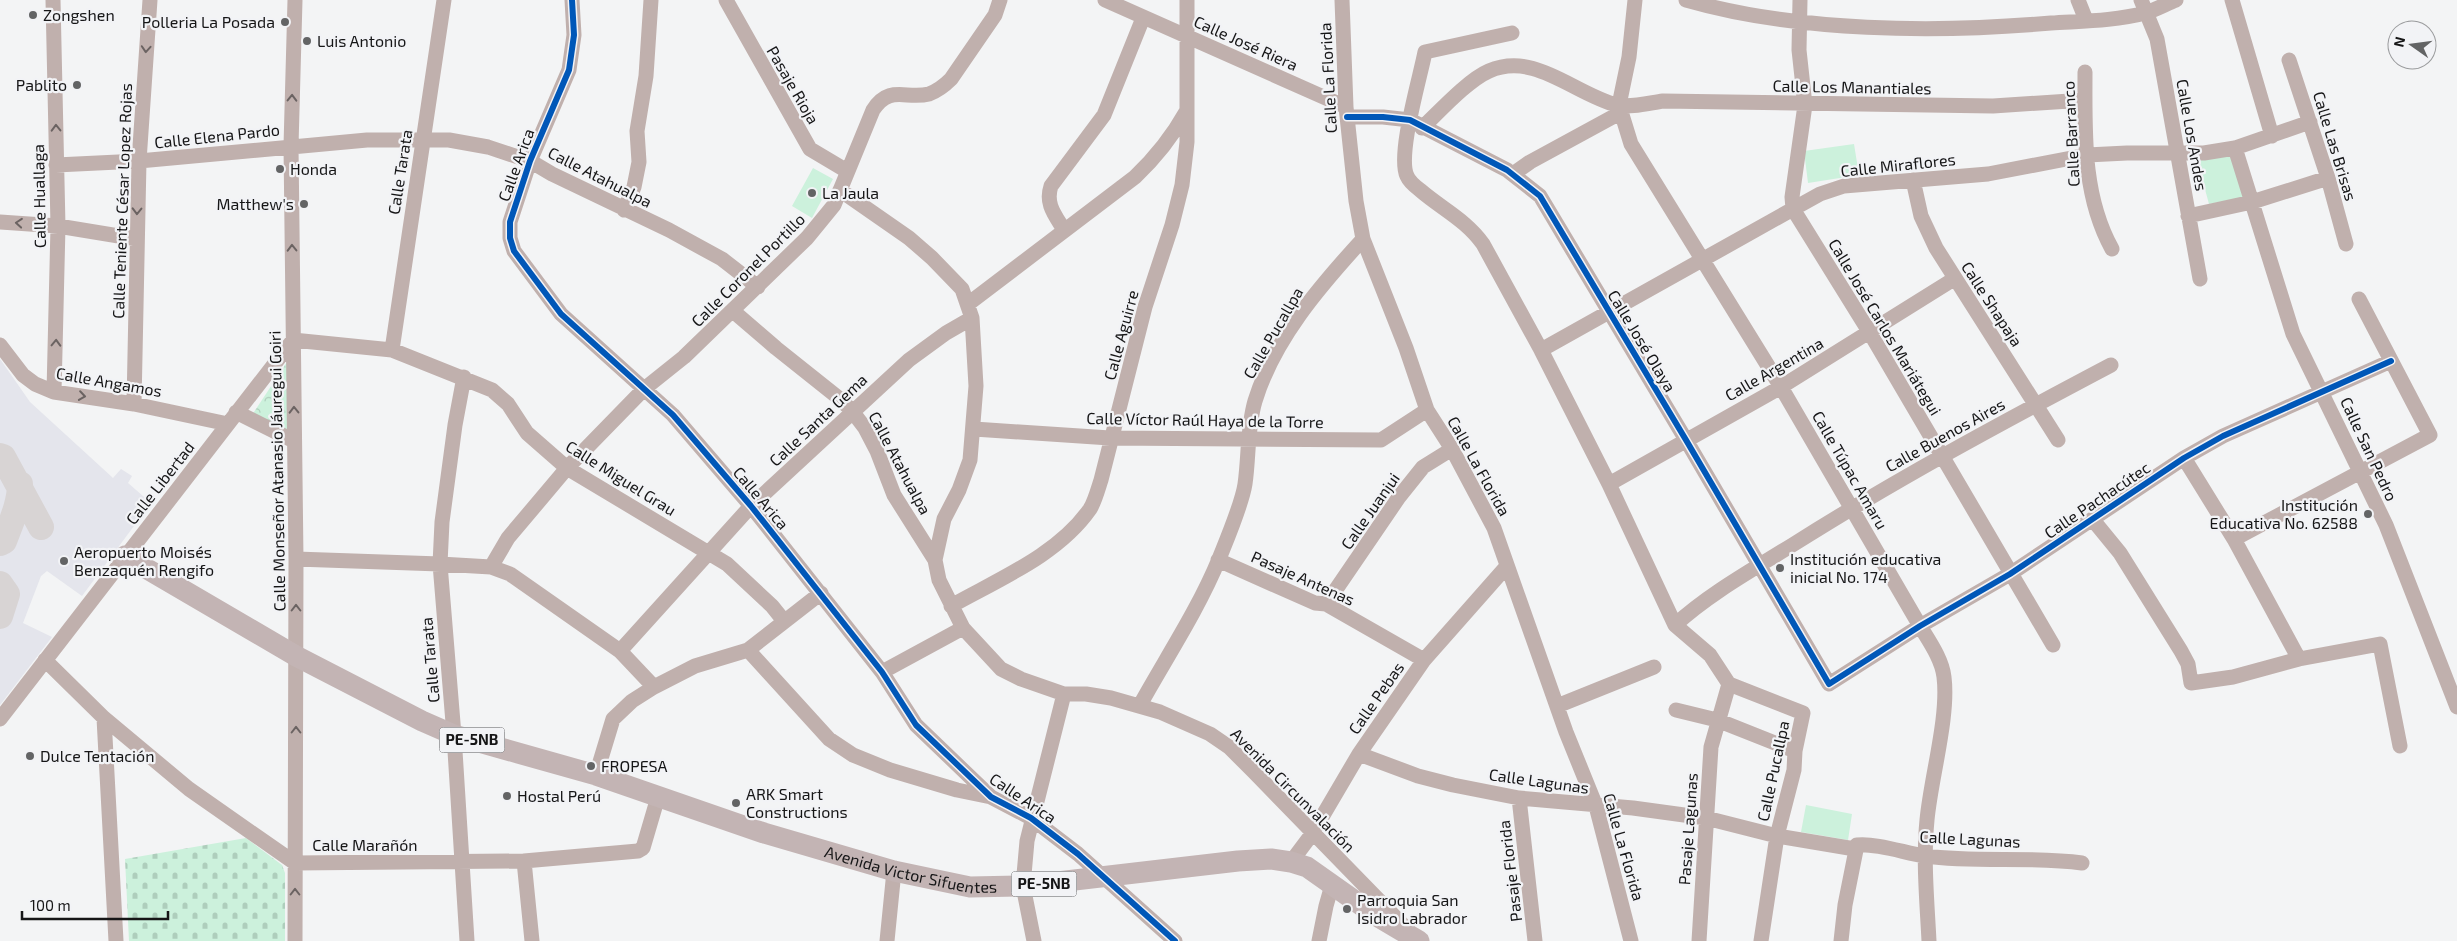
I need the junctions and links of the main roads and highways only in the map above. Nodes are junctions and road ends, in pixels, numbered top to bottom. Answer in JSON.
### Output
{"nodes":[{"id":1,"x":125,"y":556,"type":"road end"},
{"id":2,"x":1419,"y":941,"type":"edge"}],
"edges":[{"from":1,"to":2,"type":"highway","name":"Avenida Victor Sifuentes","number":"PE-5NB"}]}
